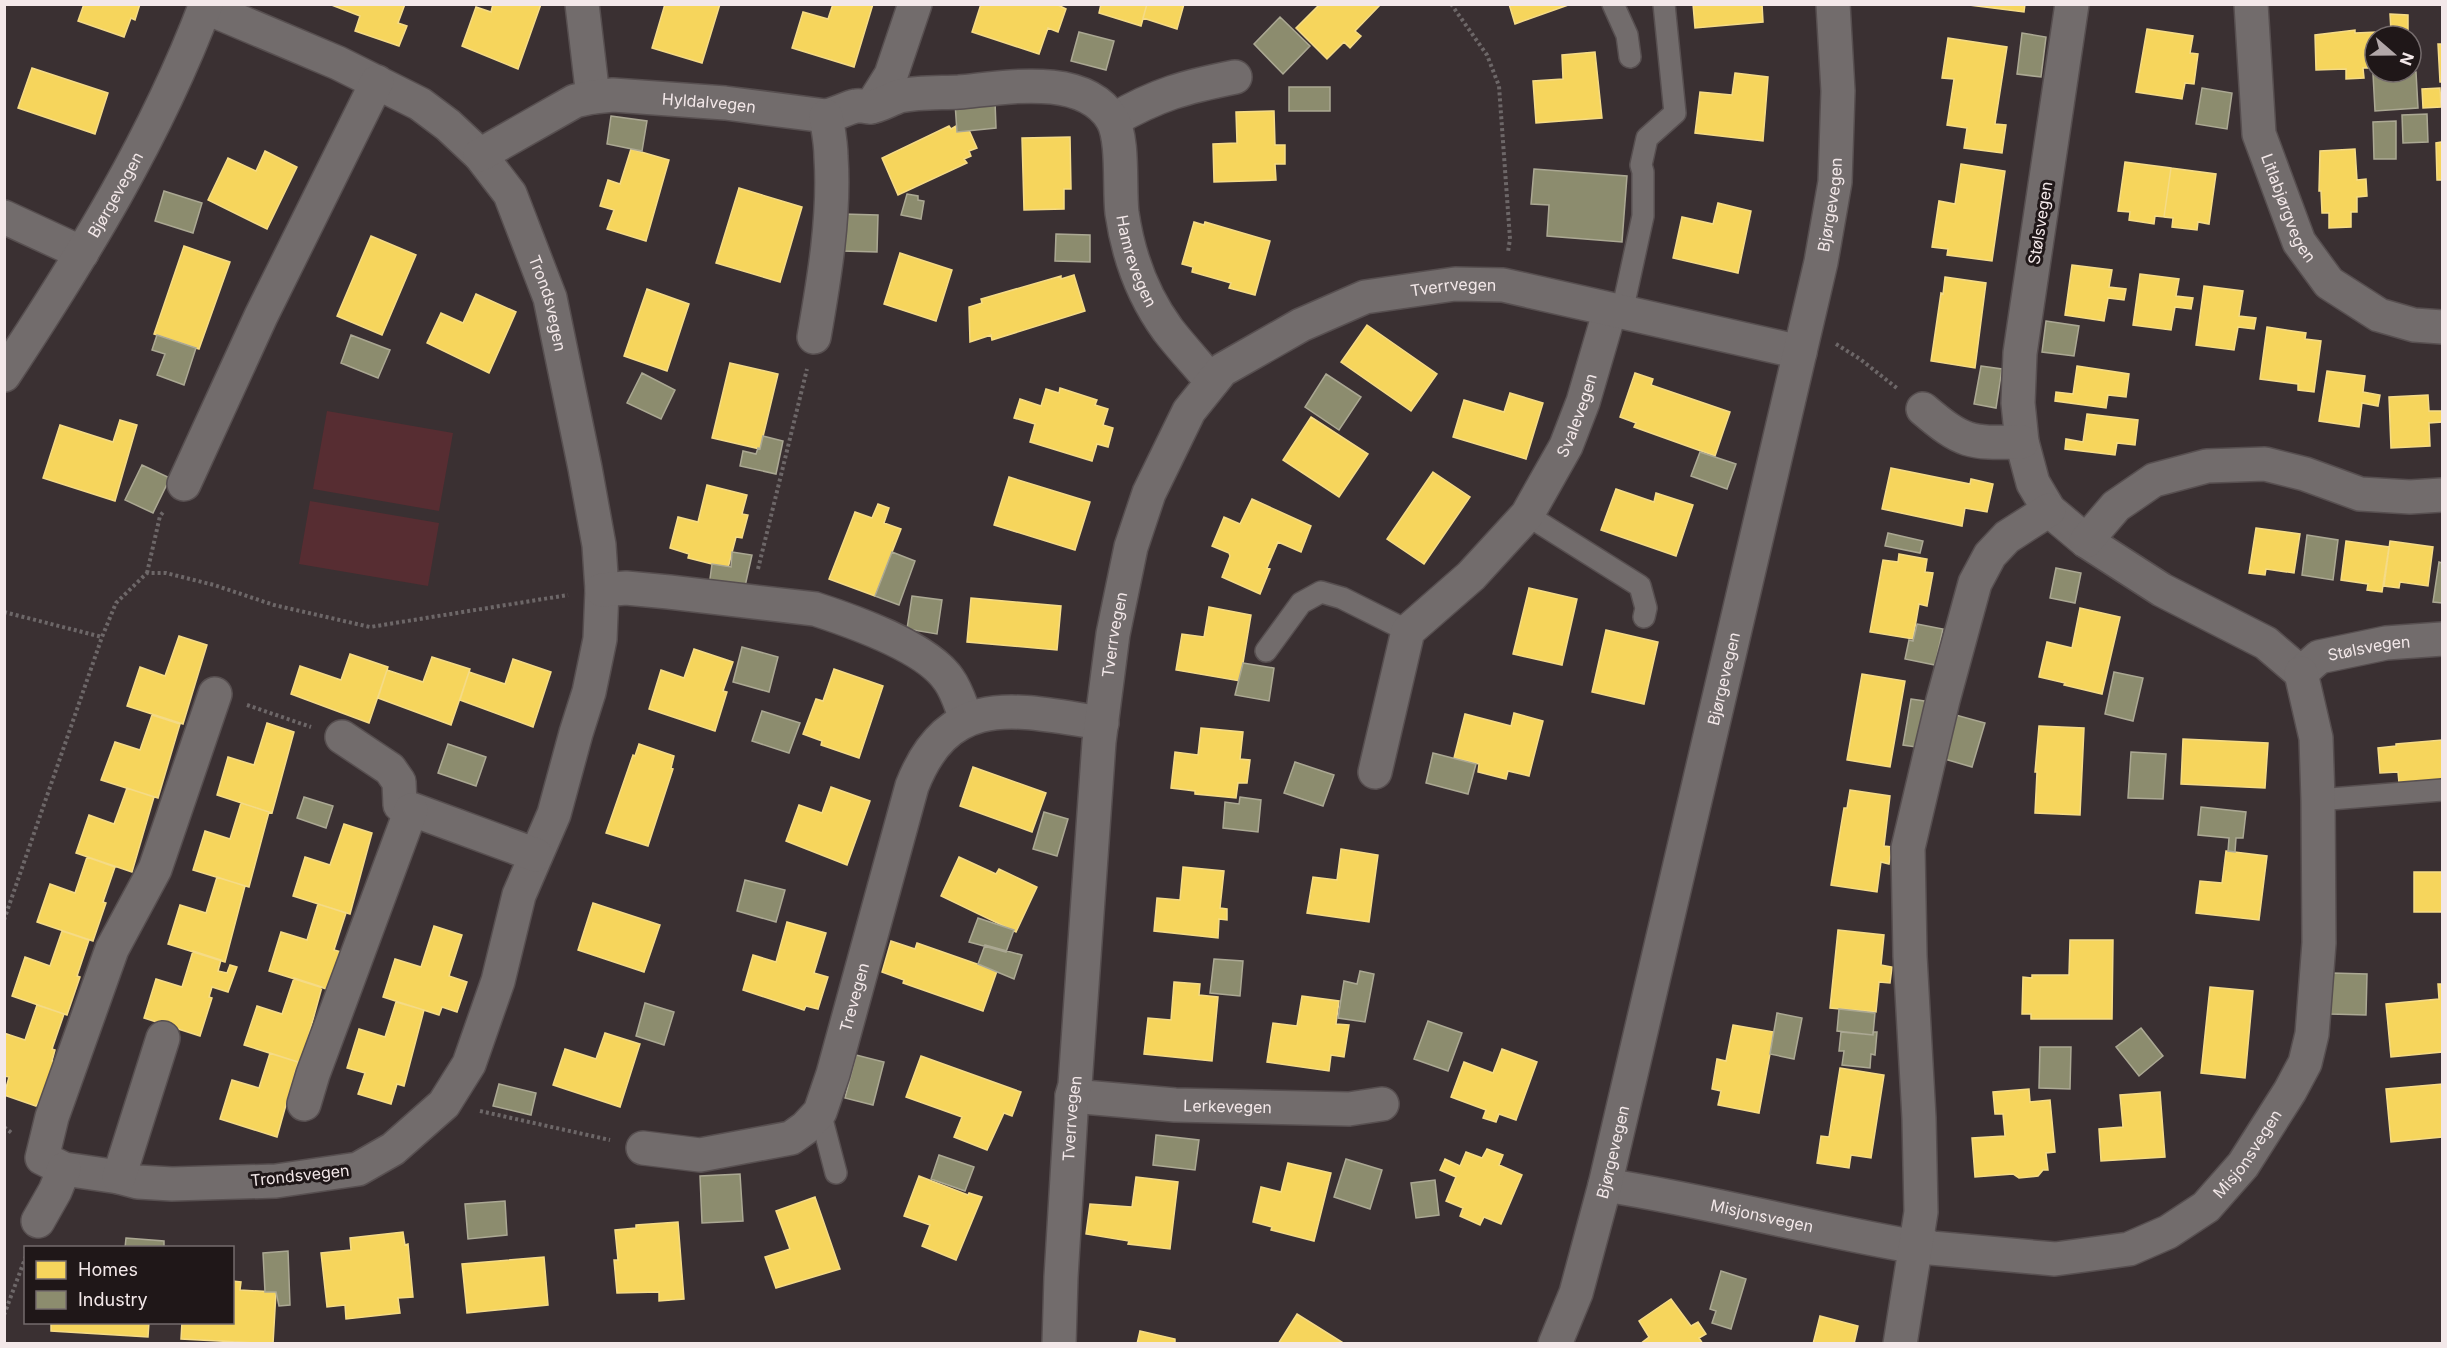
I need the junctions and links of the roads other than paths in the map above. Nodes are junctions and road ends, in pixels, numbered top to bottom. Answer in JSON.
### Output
{"nodes":[{"id":1,"x":582,"y":4,"type":"edge"},
{"id":2,"x":915,"y":4,"type":"edge"},
{"id":3,"x":1613,"y":4,"type":"edge"},
{"id":4,"x":1664,"y":4,"type":"edge"},
{"id":5,"x":1833,"y":4,"type":"edge"},
{"id":6,"x":2072,"y":4,"type":"edge"},
{"id":7,"x":2251,"y":4,"type":"edge"},
{"id":8,"x":206,"y":6,"type":"edge"},
{"id":9,"x":1630,"y":57,"type":"dead end"},
{"id":10,"x":1235,"y":77,"type":"dead end"},
{"id":11,"x":377,"y":82,"type":"junction"},
{"id":12,"x":593,"y":97,"type":"junction"},
{"id":13,"x":871,"y":107,"type":"junction"},
{"id":14,"x":826,"y":116,"type":"junction"},
{"id":15,"x":1113,"y":120,"type":"junction"},
{"id":16,"x":480,"y":155,"type":"junction"},
{"id":17,"x":4,"y":217,"type":"edge"},
{"id":18,"x":82,"y":253,"type":"junction"},
{"id":19,"x":1616,"y":311,"type":"junction"},
{"id":20,"x":2442,"y":327,"type":"edge"},
{"id":21,"x":814,"y":337,"type":"road end"},
{"id":22,"x":1802,"y":341,"type":"junction"},
{"id":23,"x":4,"y":375,"type":"edge"},
{"id":24,"x":1212,"y":382,"type":"junction"},
{"id":25,"x":1923,"y":410,"type":"road end"},
{"id":26,"x":2022,"y":442,"type":"junction"},
{"id":27,"x":184,"y":484,"type":"road end"},
{"id":28,"x":2442,"y":495,"type":"edge"},
{"id":29,"x":2049,"y":510,"type":"junction"},
{"id":30,"x":1527,"y":515,"type":"junction"},
{"id":31,"x":2086,"y":541,"type":"junction"},
{"id":32,"x":602,"y":590,"type":"junction"},
{"id":33,"x":1644,"y":617,"type":"dead end"},
{"id":34,"x":1408,"y":631,"type":"junction"},
{"id":35,"x":2442,"y":639,"type":"edge"},
{"id":36,"x":1266,"y":651,"type":"dead end"},
{"id":37,"x":2301,"y":673,"type":"junction"},
{"id":38,"x":215,"y":694,"type":"road end"},
{"id":39,"x":966,"y":718,"type":"junction"},
{"id":40,"x":1102,"y":723,"type":"junction"},
{"id":41,"x":342,"y":737,"type":"road end"},
{"id":42,"x":1375,"y":772,"type":"dead end"},
{"id":43,"x":2442,"y":790,"type":"edge"},
{"id":44,"x":2318,"y":800,"type":"junction"},
{"id":45,"x":411,"y":810,"type":"junction"},
{"id":46,"x":536,"y":855,"type":"junction"},
{"id":47,"x":163,"y":1038,"type":"dead end"},
{"id":48,"x":1072,"y":1096,"type":"junction"},
{"id":49,"x":304,"y":1104,"type":"dead end"},
{"id":50,"x":1382,"y":1104,"type":"dead end"},
{"id":51,"x":820,"y":1112,"type":"junction"},
{"id":52,"x":643,"y":1148,"type":"road end"},
{"id":53,"x":64,"y":1169,"type":"junction"},
{"id":54,"x":837,"y":1173,"type":"dead end"},
{"id":55,"x":119,"y":1177,"type":"junction"},
{"id":56,"x":1605,"y":1185,"type":"junction"},
{"id":57,"x":38,"y":1221,"type":"dead end"},
{"id":58,"x":1918,"y":1240,"type":"junction"},
{"id":59,"x":1059,"y":1344,"type":"edge"},
{"id":60,"x":1555,"y":1344,"type":"edge"},
{"id":61,"x":1900,"y":1344,"type":"edge"}],
"edges":[{"from":1,"to":12,"type":"street"},
{"from":2,"to":13,"type":"street"},
{"from":3,"to":9,"type":"lane"},
{"from":4,"to":19,"type":"lane"},
{"from":5,"to":22,"type":"street","name":"Bjørgevegen"},
{"from":6,"to":26,"type":"street","name":"Stølsvegen"},
{"from":7,"to":20,"type":"street","name":"Litlabjørgvegen"},
{"from":8,"to":11,"type":"street","name":"Trondsvegen"},
{"from":8,"to":18,"type":"street","name":"Bjørgevegen"},
{"from":10,"to":15,"type":"street"},
{"from":11,"to":16,"type":"street","name":"Trondsvegen"},
{"from":11,"to":27,"type":"street"},
{"from":12,"to":14,"type":"street","name":"Hyldalvegen"},
{"from":12,"to":16,"type":"street","name":"Hyldalvegen"},
{"from":13,"to":14,"type":"street","name":"Hyldalvegen"},
{"from":13,"to":15,"type":"street","name":"Hyldalvegen"},
{"from":14,"to":21,"type":"street"},
{"from":15,"to":24,"type":"street","name":"Hamrevegen"},
{"from":16,"to":32,"type":"street","name":"Trondsvegen"},
{"from":17,"to":18,"type":"street"},
{"from":18,"to":23,"type":"street","name":"Bjørgevegen"},
{"from":19,"to":22,"type":"street","name":"Tverrvegen"},
{"from":19,"to":24,"type":"street","name":"Tverrvegen"},
{"from":19,"to":30,"type":"street","name":"Svalevegen"},
{"from":22,"to":56,"type":"street","name":"Bjørgevegen"},
{"from":24,"to":40,"type":"street","name":"Tverrvegen"},
{"from":25,"to":26,"type":"street"},
{"from":26,"to":29,"type":"street","name":"Stølsvegen"},
{"from":28,"to":31,"type":"street"},
{"from":29,"to":31,"type":"street","name":"Stølsvegen"},
{"from":29,"to":58,"type":"street"},
{"from":30,"to":33,"type":"lane"},
{"from":30,"to":34,"type":"street","name":"Svalevegen"},
{"from":31,"to":37,"type":"street","name":"Stølsvegen"},
{"from":32,"to":39,"type":"street"},
{"from":32,"to":46,"type":"street","name":"Trondsvegen"},
{"from":34,"to":36,"type":"lane"},
{"from":34,"to":42,"type":"street"},
{"from":35,"to":37,"type":"street","name":"Stølsvegen"},
{"from":37,"to":44,"type":"street","name":"Misjonsvegen"},
{"from":38,"to":53,"type":"street","name":"Trondsvegen"},
{"from":39,"to":40,"type":"street","name":"Trevegen"},
{"from":39,"to":51,"type":"street","name":"Trevegen"},
{"from":40,"to":48,"type":"street","name":"Tverrvegen"},
{"from":41,"to":45,"type":"street"},
{"from":43,"to":44,"type":"lane"},
{"from":44,"to":58,"type":"street","name":"Misjonsvegen"},
{"from":45,"to":46,"type":"street"},
{"from":45,"to":49,"type":"street"},
{"from":46,"to":55,"type":"street","name":"Trondsvegen"},
{"from":47,"to":55,"type":"street"},
{"from":48,"to":50,"type":"street","name":"Lerkevegen"},
{"from":48,"to":59,"type":"street","name":"Tverrvegen"},
{"from":51,"to":52,"type":"street","name":"Trevegen"},
{"from":51,"to":54,"type":"lane"},
{"from":53,"to":55,"type":"street","name":"Trondsvegen"},
{"from":53,"to":57,"type":"street"},
{"from":56,"to":58,"type":"street","name":"Misjonsvegen"},
{"from":56,"to":60,"type":"street","name":"Bjørgevegen"},
{"from":58,"to":61,"type":"street"}]}
